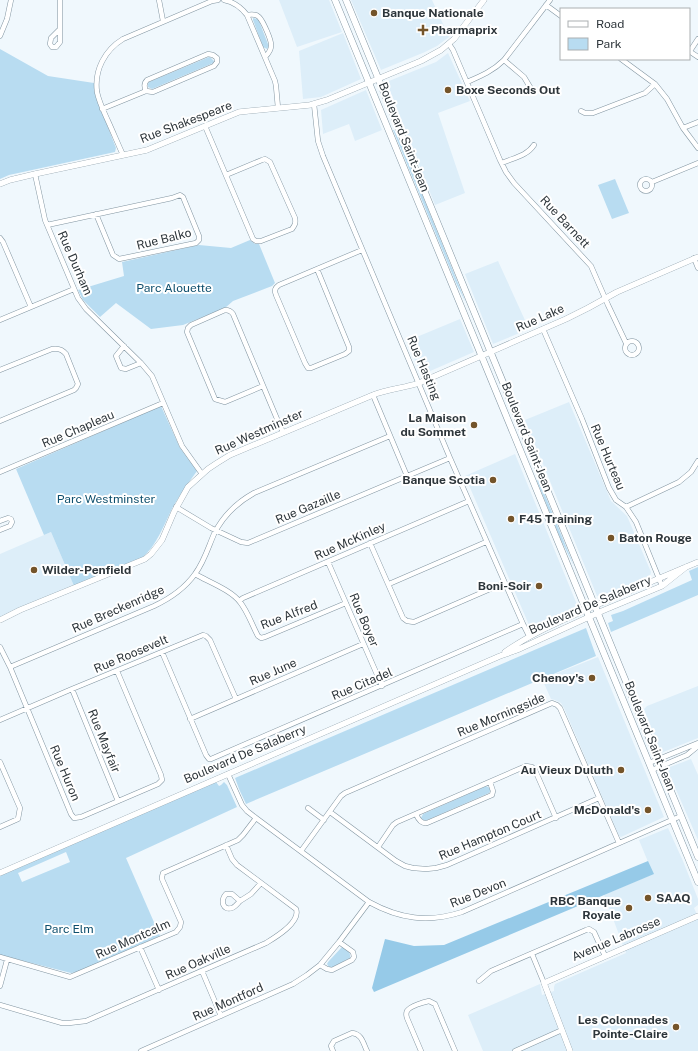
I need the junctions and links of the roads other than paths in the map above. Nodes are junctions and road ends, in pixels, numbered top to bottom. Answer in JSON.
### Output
{"nodes":[{"id":1,"x":11,"y":0,"type":"edge"},
{"id":2,"x":60,"y":0,"type":"edge"},
{"id":3,"x":159,"y":0,"type":"edge"},
{"id":4,"x":218,"y":0,"type":"edge"},
{"id":5,"x":224,"y":0,"type":"edge"},
{"id":6,"x":335,"y":0,"type":"edge"},
{"id":7,"x":346,"y":0,"type":"edge"},
{"id":8,"x":484,"y":0,"type":"edge"},
{"id":9,"x":550,"y":0,"type":"edge"},
{"id":10,"x":546,"y":5,"type":"junction"},
{"id":11,"x":247,"y":15,"type":"junction"},
{"id":12,"x":560,"y":15,"type":"edge"},
{"id":13,"x":163,"y":21,"type":"junction"},
{"id":14,"x":59,"y":30,"type":"dead end"},
{"id":15,"x":0,"y":36,"type":"edge"},
{"id":16,"x":698,"y":39,"type":"edge"},
{"id":17,"x":449,"y":44,"type":"junction"},
{"id":18,"x":690,"y":50,"type":"edge"},
{"id":19,"x":265,"y":57,"type":"junction"},
{"id":20,"x":504,"y":60,"type":"junction"},
{"id":21,"x":621,"y":60,"type":"edge"},
{"id":22,"x":378,"y":79,"type":"junction"},
{"id":23,"x":369,"y":82,"type":"junction"},
{"id":24,"x":466,"y":82,"type":"junction"},
{"id":25,"x":655,"y":84,"type":"junction"},
{"id":26,"x":530,"y":87,"type":"dead end"},
{"id":27,"x":146,"y":91,"type":"junction"},
{"id":28,"x":314,"y":104,"type":"junction"},
{"id":29,"x":102,"y":108,"type":"junction"},
{"id":30,"x":278,"y":108,"type":"junction"},
{"id":31,"x":581,"y":111,"type":"dead end"},
{"id":32,"x":698,"y":122,"type":"edge"},
{"id":33,"x":205,"y":126,"type":"junction"},
{"id":34,"x":683,"y":128,"type":"junction"},
{"id":35,"x":534,"y":145,"type":"dead end"},
{"id":36,"x":698,"y":148,"type":"edge"},
{"id":37,"x":122,"y":155,"type":"junction"},
{"id":38,"x":502,"y":163,"type":"junction"},
{"id":39,"x":698,"y":163,"type":"edge"},
{"id":40,"x":35,"y":174,"type":"junction"},
{"id":41,"x":226,"y":175,"type":"junction"},
{"id":42,"x":652,"y":182,"type":"dead end"},
{"id":43,"x":0,"y":184,"type":"edge"},
{"id":44,"x":96,"y":214,"type":"junction"},
{"id":45,"x":47,"y":224,"type":"junction"},
{"id":46,"x":0,"y":238,"type":"edge"},
{"id":47,"x":362,"y":250,"type":"junction"},
{"id":48,"x":696,"y":258,"type":"edge"},
{"id":49,"x":698,"y":268,"type":"edge"},
{"id":50,"x":317,"y":269,"type":"junction"},
{"id":51,"x":74,"y":289,"type":"junction"},
{"id":52,"x":606,"y":298,"type":"junction"},
{"id":53,"x":31,"y":307,"type":"junction"},
{"id":54,"x":0,"y":320,"type":"edge"},
{"id":55,"x":544,"y":329,"type":"junction"},
{"id":56,"x":626,"y":343,"type":"dead end"},
{"id":57,"x":124,"y":346,"type":"junction"},
{"id":58,"x":490,"y":352,"type":"junction"},
{"id":59,"x":482,"y":356,"type":"junction"},
{"id":60,"x":141,"y":363,"type":"junction"},
{"id":61,"x":0,"y":370,"type":"edge"},
{"id":62,"x":419,"y":383,"type":"junction"},
{"id":63,"x":263,"y":386,"type":"junction"},
{"id":64,"x":373,"y":395,"type":"junction"},
{"id":65,"x":163,"y":403,"type":"junction"},
{"id":66,"x":0,"y":421,"type":"edge"},
{"id":67,"x":283,"y":432,"type":"junction"},
{"id":68,"x":390,"y":436,"type":"junction"},
{"id":69,"x":523,"y":457,"type":"junction"},
{"id":70,"x":450,"y":458,"type":"junction"},
{"id":71,"x":698,"y":461,"type":"edge"},
{"id":72,"x":539,"y":470,"type":"junction"},
{"id":73,"x":0,"y":472,"type":"edge"},
{"id":74,"x":202,"y":474,"type":"junction"},
{"id":75,"x":407,"y":476,"type":"junction"},
{"id":76,"x":469,"y":501,"type":"junction"},
{"id":77,"x":176,"y":507,"type":"junction"},
{"id":78,"x":626,"y":507,"type":"junction"},
{"id":79,"x":0,"y":521,"type":"edge"},
{"id":80,"x":0,"y":530,"type":"edge"},
{"id":81,"x":216,"y":530,"type":"junction"},
{"id":82,"x":486,"y":542,"type":"junction"},
{"id":83,"x":370,"y":543,"type":"junction"},
{"id":84,"x":328,"y":562,"type":"junction"},
{"id":85,"x":698,"y":562,"type":"edge"},
{"id":86,"x":686,"y":567,"type":"junction"},
{"id":87,"x":195,"y":574,"type":"junction"},
{"id":88,"x":658,"y":578,"type":"junction"},
{"id":89,"x":504,"y":582,"type":"junction"},
{"id":90,"x":389,"y":584,"type":"junction"},
{"id":91,"x":662,"y":586,"type":"junction"},
{"id":92,"x":239,"y":601,"type":"junction"},
{"id":93,"x":346,"y":603,"type":"junction"},
{"id":94,"x":594,"y":605,"type":"junction"},
{"id":95,"x":586,"y":609,"type":"junction"},
{"id":96,"x":598,"y":613,"type":"junction"},
{"id":97,"x":590,"y":617,"type":"junction"},
{"id":98,"x":0,"y":620,"type":"edge"},
{"id":99,"x":523,"y":624,"type":"junction"},
{"id":100,"x":529,"y":636,"type":"junction"},
{"id":101,"x":363,"y":644,"type":"junction"},
{"id":102,"x":0,"y":647,"type":"edge"},
{"id":103,"x":162,"y":652,"type":"junction"},
{"id":104,"x":500,"y":656,"type":"junction"},
{"id":105,"x":10,"y":667,"type":"junction"},
{"id":106,"x":117,"y":670,"type":"junction"},
{"id":107,"x":382,"y":686,"type":"junction"},
{"id":108,"x":72,"y":689,"type":"junction"},
{"id":109,"x":236,"y":699,"type":"junction"},
{"id":110,"x":27,"y":708,"type":"junction"},
{"id":111,"x":190,"y":719,"type":"junction"},
{"id":112,"x":0,"y":720,"type":"edge"},
{"id":113,"x":698,"y":745,"type":"edge"},
{"id":114,"x":658,"y":760,"type":"junction"},
{"id":115,"x":0,"y":762,"type":"edge"},
{"id":116,"x":649,"y":763,"type":"junction"},
{"id":117,"x":660,"y":766,"type":"junction"},
{"id":118,"x":652,"y":770,"type":"junction"},
{"id":119,"x":2,"y":772,"type":"edge"},
{"id":120,"x":228,"y":774,"type":"junction"},
{"id":121,"x":490,"y":782,"type":"junction"},
{"id":122,"x":599,"y":798,"type":"junction"},
{"id":123,"x":118,"y":801,"type":"junction"},
{"id":124,"x":308,"y":808,"type":"dead end"},
{"id":125,"x":330,"y":812,"type":"junction"},
{"id":126,"x":416,"y":814,"type":"junction"},
{"id":127,"x":681,"y":816,"type":"junction"},
{"id":128,"x":256,"y":818,"type":"junction"},
{"id":129,"x":556,"y":818,"type":"junction"},
{"id":130,"x":324,"y":820,"type":"junction"},
{"id":131,"x":672,"y":820,"type":"junction"},
{"id":132,"x":0,"y":826,"type":"edge"},
{"id":133,"x":619,"y":843,"type":"junction"},
{"id":134,"x":226,"y":845,"type":"junction"},
{"id":135,"x":378,"y":847,"type":"junction"},
{"id":136,"x":301,"y":851,"type":"junction"},
{"id":137,"x":698,"y":857,"type":"edge"},
{"id":138,"x":0,"y":873,"type":"edge"},
{"id":139,"x":698,"y":882,"type":"edge"},
{"id":140,"x":261,"y":883,"type":"junction"},
{"id":141,"x":240,"y":901,"type":"dead end"},
{"id":142,"x":369,"y":902,"type":"junction"},
{"id":143,"x":698,"y":916,"type":"edge"},
{"id":144,"x":339,"y":942,"type":"junction"},
{"id":145,"x":140,"y":947,"type":"junction"},
{"id":146,"x":532,"y":954,"type":"junction"},
{"id":147,"x":605,"y":956,"type":"junction"},
{"id":148,"x":0,"y":958,"type":"edge"},
{"id":149,"x":8,"y":960,"type":"junction"},
{"id":150,"x":320,"y":965,"type":"junction"},
{"id":151,"x":202,"y":971,"type":"junction"},
{"id":152,"x":479,"y":981,"type":"dead end"},
{"id":153,"x":544,"y":983,"type":"junction"},
{"id":154,"x":0,"y":986,"type":"edge"},
{"id":155,"x":159,"y":990,"type":"junction"},
{"id":156,"x":0,"y":1005,"type":"edge"},
{"id":157,"x":221,"y":1016,"type":"junction"},
{"id":158,"x":562,"y":1030,"type":"junction"},
{"id":159,"x":141,"y":1051,"type":"edge"},
{"id":160,"x":332,"y":1051,"type":"edge"},
{"id":161,"x":367,"y":1051,"type":"edge"},
{"id":162,"x":421,"y":1051,"type":"edge"},
{"id":163,"x":455,"y":1051,"type":"edge"},
{"id":164,"x":515,"y":1051,"type":"edge"},
{"id":165,"x":570,"y":1051,"type":"edge"}],
"edges":[{"from":1,"to":15,"type":"street"},
{"from":2,"to":14,"type":"street"},
{"from":3,"to":13,"type":"street"},
{"from":4,"to":13,"type":"street"},
{"from":5,"to":11,"type":"street"},
{"from":6,"to":23,"type":"main road","name":"Boulevard Saint-Jean"},
{"from":7,"to":22,"type":"main road","name":"Boulevard Saint-Jean"},
{"from":8,"to":17,"type":"street","name":"Rue Shakespeare"},
{"from":9,"to":10,"type":"street"},
{"from":10,"to":12,"type":"street"},
{"from":10,"to":20,"type":"street"},
{"from":11,"to":19,"type":"street"},
{"from":11,"to":19,"type":"street"},
{"from":13,"to":29,"type":"street"},
{"from":16,"to":18,"type":"street"},
{"from":17,"to":22,"type":"street","name":"Rue Shakespeare"},
{"from":17,"to":24,"type":"street","name":"Rue Barnett"},
{"from":19,"to":30,"type":"street"},
{"from":20,"to":24,"type":"street"},
{"from":20,"to":26,"type":"street"},
{"from":21,"to":25,"type":"street"},
{"from":22,"to":23,"type":"street","name":"Rue Shakespeare"},
{"from":22,"to":58,"type":"main road","name":"Boulevard Saint-Jean"},
{"from":23,"to":28,"type":"street","name":"Rue Shakespeare"},
{"from":23,"to":59,"type":"main road","name":"Boulevard Saint-Jean"},
{"from":24,"to":38,"type":"street","name":"Rue Barnett"},
{"from":25,"to":31,"type":"street"},
{"from":25,"to":34,"type":"street"},
{"from":27,"to":27,"type":"street"},
{"from":27,"to":29,"type":"street"},
{"from":28,"to":30,"type":"street","name":"Rue Shakespeare"},
{"from":28,"to":47,"type":"street","name":"Rue Hasting"},
{"from":29,"to":37,"type":"street"},
{"from":30,"to":33,"type":"street","name":"Rue Shakespeare"},
{"from":32,"to":34,"type":"street"},
{"from":33,"to":37,"type":"street","name":"Rue Shakespeare"},
{"from":33,"to":41,"type":"street"},
{"from":34,"to":36,"type":"street"},
{"from":35,"to":38,"type":"street"},
{"from":37,"to":40,"type":"street","name":"Rue Shakespeare"},
{"from":38,"to":52,"type":"street","name":"Rue Barnett"},
{"from":39,"to":42,"type":"street"},
{"from":40,"to":43,"type":"street","name":"Rue Shakespeare"},
{"from":40,"to":45,"type":"street","name":"Rue Durham"},
{"from":41,"to":41,"type":"street"},
{"from":44,"to":44,"type":"street","name":"Rue Balko"},
{"from":44,"to":45,"type":"street","name":"Rue Balko"},
{"from":45,"to":51,"type":"street","name":"Rue Durham"},
{"from":46,"to":53,"type":"street"},
{"from":47,"to":50,"type":"street"},
{"from":47,"to":62,"type":"street","name":"Rue Hasting"},
{"from":48,"to":49,"type":"street","name":"Rue Lake"},
{"from":48,"to":52,"type":"street","name":"Rue Lake"},
{"from":50,"to":50,"type":"street"},
{"from":51,"to":53,"type":"street"},
{"from":51,"to":57,"type":"street","name":"Rue Durham"},
{"from":52,"to":55,"type":"street","name":"Rue Lake"},
{"from":52,"to":56,"type":"street"},
{"from":53,"to":54,"type":"street"},
{"from":55,"to":58,"type":"street","name":"Rue Lake"},
{"from":55,"to":78,"type":"street","name":"Rue Hurteau"},
{"from":57,"to":60,"type":"street","name":"Rue Durham"},
{"from":57,"to":60,"type":"street"},
{"from":58,"to":59,"type":"street","name":"Rue Lake"},
{"from":58,"to":72,"type":"main road","name":"Boulevard Saint-Jean"},
{"from":59,"to":62,"type":"street","name":"Rue Westminster"},
{"from":59,"to":69,"type":"main road","name":"Boulevard Saint-Jean"},
{"from":60,"to":65,"type":"street","name":"Rue Durham"},
{"from":61,"to":66,"type":"street"},
{"from":62,"to":64,"type":"street","name":"Rue Westminster"},
{"from":62,"to":70,"type":"street","name":"Rue Hasting"},
{"from":63,"to":63,"type":"street"},
{"from":63,"to":67,"type":"street"},
{"from":64,"to":67,"type":"street","name":"Rue Westminster"},
{"from":64,"to":68,"type":"street"},
{"from":65,"to":73,"type":"street","name":"Rue Chapleau"},
{"from":65,"to":74,"type":"street","name":"Rue Durham"},
{"from":67,"to":74,"type":"street","name":"Rue Westminster"},
{"from":68,"to":75,"type":"street"},
{"from":68,"to":81,"type":"street","name":"Rue Breckenridge"},
{"from":69,"to":72,"type":"main road"},
{"from":69,"to":95,"type":"main road","name":"Boulevard Saint-Jean"},
{"from":70,"to":75,"type":"street","name":"Rue Gazaille"},
{"from":70,"to":76,"type":"street","name":"Rue Hasting"},
{"from":71,"to":78,"type":"street"},
{"from":72,"to":94,"type":"main road","name":"Boulevard Saint-Jean"},
{"from":74,"to":77,"type":"street","name":"Rue Westminster"},
{"from":75,"to":81,"type":"street","name":"Rue Gazaille"},
{"from":76,"to":82,"type":"street","name":"Rue Hasting"},
{"from":76,"to":83,"type":"street","name":"Rue McKinley"},
{"from":77,"to":81,"type":"street","name":"Rue Gazaille"},
{"from":77,"to":98,"type":"street","name":"Rue Westminster"},
{"from":78,"to":88,"type":"street","name":"Rue Hurteau"},
{"from":79,"to":80,"type":"street"},
{"from":81,"to":87,"type":"street","name":"Rue Breckenridge"},
{"from":82,"to":89,"type":"street","name":"Rue Hasting"},
{"from":82,"to":90,"type":"street"},
{"from":83,"to":84,"type":"street","name":"Rue McKinley"},
{"from":83,"to":90,"type":"street"},
{"from":84,"to":92,"type":"street","name":"Rue McKinley"},
{"from":84,"to":93,"type":"street","name":"Rue Boyer"},
{"from":85,"to":86,"type":"street","name":"Boulevard De Salaberry"},
{"from":86,"to":88,"type":"street","name":"Boulevard De Salaberry"},
{"from":86,"to":91,"type":"street","name":"Boulevard De Salaberry"},
{"from":87,"to":92,"type":"street","name":"Rue Alfred"},
{"from":87,"to":105,"type":"street","name":"Rue Breckenridge"},
{"from":88,"to":91,"type":"street","name":"Rue Hurteau"},
{"from":88,"to":94,"type":"street","name":"Boulevard De Salaberry"},
{"from":89,"to":90,"type":"street"},
{"from":89,"to":99,"type":"street","name":"Rue Hasting"},
{"from":91,"to":96,"type":"street","name":"Boulevard De Salaberry"},
{"from":92,"to":93,"type":"street","name":"Rue Alfred"},
{"from":93,"to":101,"type":"street","name":"Rue Boyer"},
{"from":94,"to":95,"type":"street","name":"Boulevard De Salaberry"},
{"from":94,"to":96,"type":"main road","name":"Boulevard Saint-Jean"},
{"from":95,"to":97,"type":"main road","name":"Boulevard Saint-Jean"},
{"from":95,"to":100,"type":"street","name":"Boulevard De Salaberry"},
{"from":96,"to":97,"type":"street","name":"Boulevard De Salaberry"},
{"from":96,"to":114,"type":"main road","name":"Boulevard Saint-Jean"},
{"from":97,"to":104,"type":"street","name":"Boulevard De Salaberry"},
{"from":97,"to":116,"type":"main road","name":"Boulevard Saint-Jean"},
{"from":99,"to":100,"type":"street","name":"Rue Hasting"},
{"from":99,"to":107,"type":"street","name":"Rue Citadel"},
{"from":100,"to":104,"type":"street","name":"Boulevard De Salaberry"},
{"from":101,"to":107,"type":"street","name":"Rue Boyer"},
{"from":101,"to":109,"type":"street","name":"Rue June"},
{"from":102,"to":105,"type":"street","name":"Rue Huron"},
{"from":103,"to":106,"type":"street","name":"Rue Roosevelt"},
{"from":103,"to":109,"type":"street","name":"Rue Roosevelt"},
{"from":103,"to":111,"type":"street"},
{"from":104,"to":120,"type":"street","name":"Boulevard De Salaberry"},
{"from":105,"to":110,"type":"street","name":"Rue Huron"},
{"from":106,"to":108,"type":"street","name":"Rue Roosevelt"},
{"from":106,"to":123,"type":"street","name":"Rue Huron"},
{"from":107,"to":111,"type":"street","name":"Rue Citadel"},
{"from":108,"to":110,"type":"street","name":"Rue Roosevelt"},
{"from":108,"to":123,"type":"street","name":"Rue Mayfair"},
{"from":109,"to":111,"type":"street","name":"Rue June"},
{"from":110,"to":112,"type":"street","name":"Rue Roosevelt"},
{"from":110,"to":123,"type":"street","name":"Rue Huron"},
{"from":113,"to":114,"type":"street"},
{"from":113,"to":117,"type":"street"},
{"from":114,"to":116,"type":"street"},
{"from":114,"to":117,"type":"main road","name":"Boulevard Saint-Jean"},
{"from":115,"to":119,"type":"street"},
{"from":116,"to":118,"type":"main road","name":"Boulevard Saint-Jean"},
{"from":117,"to":118,"type":"street"},
{"from":117,"to":127,"type":"main road","name":"Boulevard Saint-Jean"},
{"from":118,"to":131,"type":"main road","name":"Boulevard Saint-Jean"},
{"from":119,"to":132,"type":"street"},
{"from":120,"to":128,"type":"street","name":"Rue Devon"},
{"from":120,"to":138,"type":"street","name":"Boulevard De Salaberry"},
{"from":121,"to":126,"type":"street"},
{"from":121,"to":126,"type":"street"},
{"from":121,"to":129,"type":"street"},
{"from":122,"to":125,"type":"street","name":"Rue Morningside"},
{"from":122,"to":129,"type":"street","name":"Rue Hampton Court"},
{"from":122,"to":133,"type":"street","name":"Rue Morningside"},
{"from":124,"to":130,"type":"street"},
{"from":125,"to":130,"type":"street","name":"Rue Morningside"},
{"from":125,"to":135,"type":"street","name":"Rue Hampton Court"},
{"from":126,"to":135,"type":"street"},
{"from":127,"to":131,"type":"street","name":"Rue Devon"},
{"from":127,"to":137,"type":"main road","name":"Boulevard Saint-Jean"},
{"from":128,"to":134,"type":"street","name":"Rue Montcalm"},
{"from":128,"to":136,"type":"street","name":"Rue Devon"},
{"from":129,"to":135,"type":"street","name":"Rue Hampton Court"},
{"from":130,"to":136,"type":"street","name":"Rue Morningside"},
{"from":131,"to":133,"type":"street","name":"Rue Devon"},
{"from":131,"to":139,"type":"main road","name":"Boulevard Saint-Jean"},
{"from":133,"to":142,"type":"street","name":"Rue Devon"},
{"from":134,"to":140,"type":"street","name":"Rue Oakville"},
{"from":134,"to":145,"type":"street","name":"Rue Montcalm"},
{"from":136,"to":142,"type":"street","name":"Rue Devon"},
{"from":140,"to":141,"type":"street"},
{"from":140,"to":151,"type":"street","name":"Rue Oakville"},
{"from":142,"to":144,"type":"street","name":"Rue Montford"},
{"from":143,"to":147,"type":"street","name":"Avenue Labrosse"},
{"from":144,"to":150,"type":"street","name":"Rue Montford"},
{"from":144,"to":150,"type":"street"},
{"from":145,"to":149,"type":"street","name":"Rue Montcalm"},
{"from":145,"to":155,"type":"street"},
{"from":146,"to":147,"type":"street"},
{"from":146,"to":152,"type":"street"},
{"from":146,"to":153,"type":"street"},
{"from":147,"to":153,"type":"street","name":"Avenue Labrosse"},
{"from":148,"to":149,"type":"street","name":"Rue Montcalm"},
{"from":149,"to":154,"type":"street"},
{"from":150,"to":157,"type":"street","name":"Rue Montford"},
{"from":151,"to":155,"type":"street","name":"Rue Oakville"},
{"from":151,"to":157,"type":"street"},
{"from":153,"to":158,"type":"street"},
{"from":155,"to":156,"type":"street","name":"Rue Oakville"},
{"from":157,"to":159,"type":"street","name":"Rue Montford"},
{"from":158,"to":164,"type":"street"},
{"from":158,"to":165,"type":"street"},
{"from":160,"to":161,"type":"street"},
{"from":162,"to":163,"type":"street"}]}
